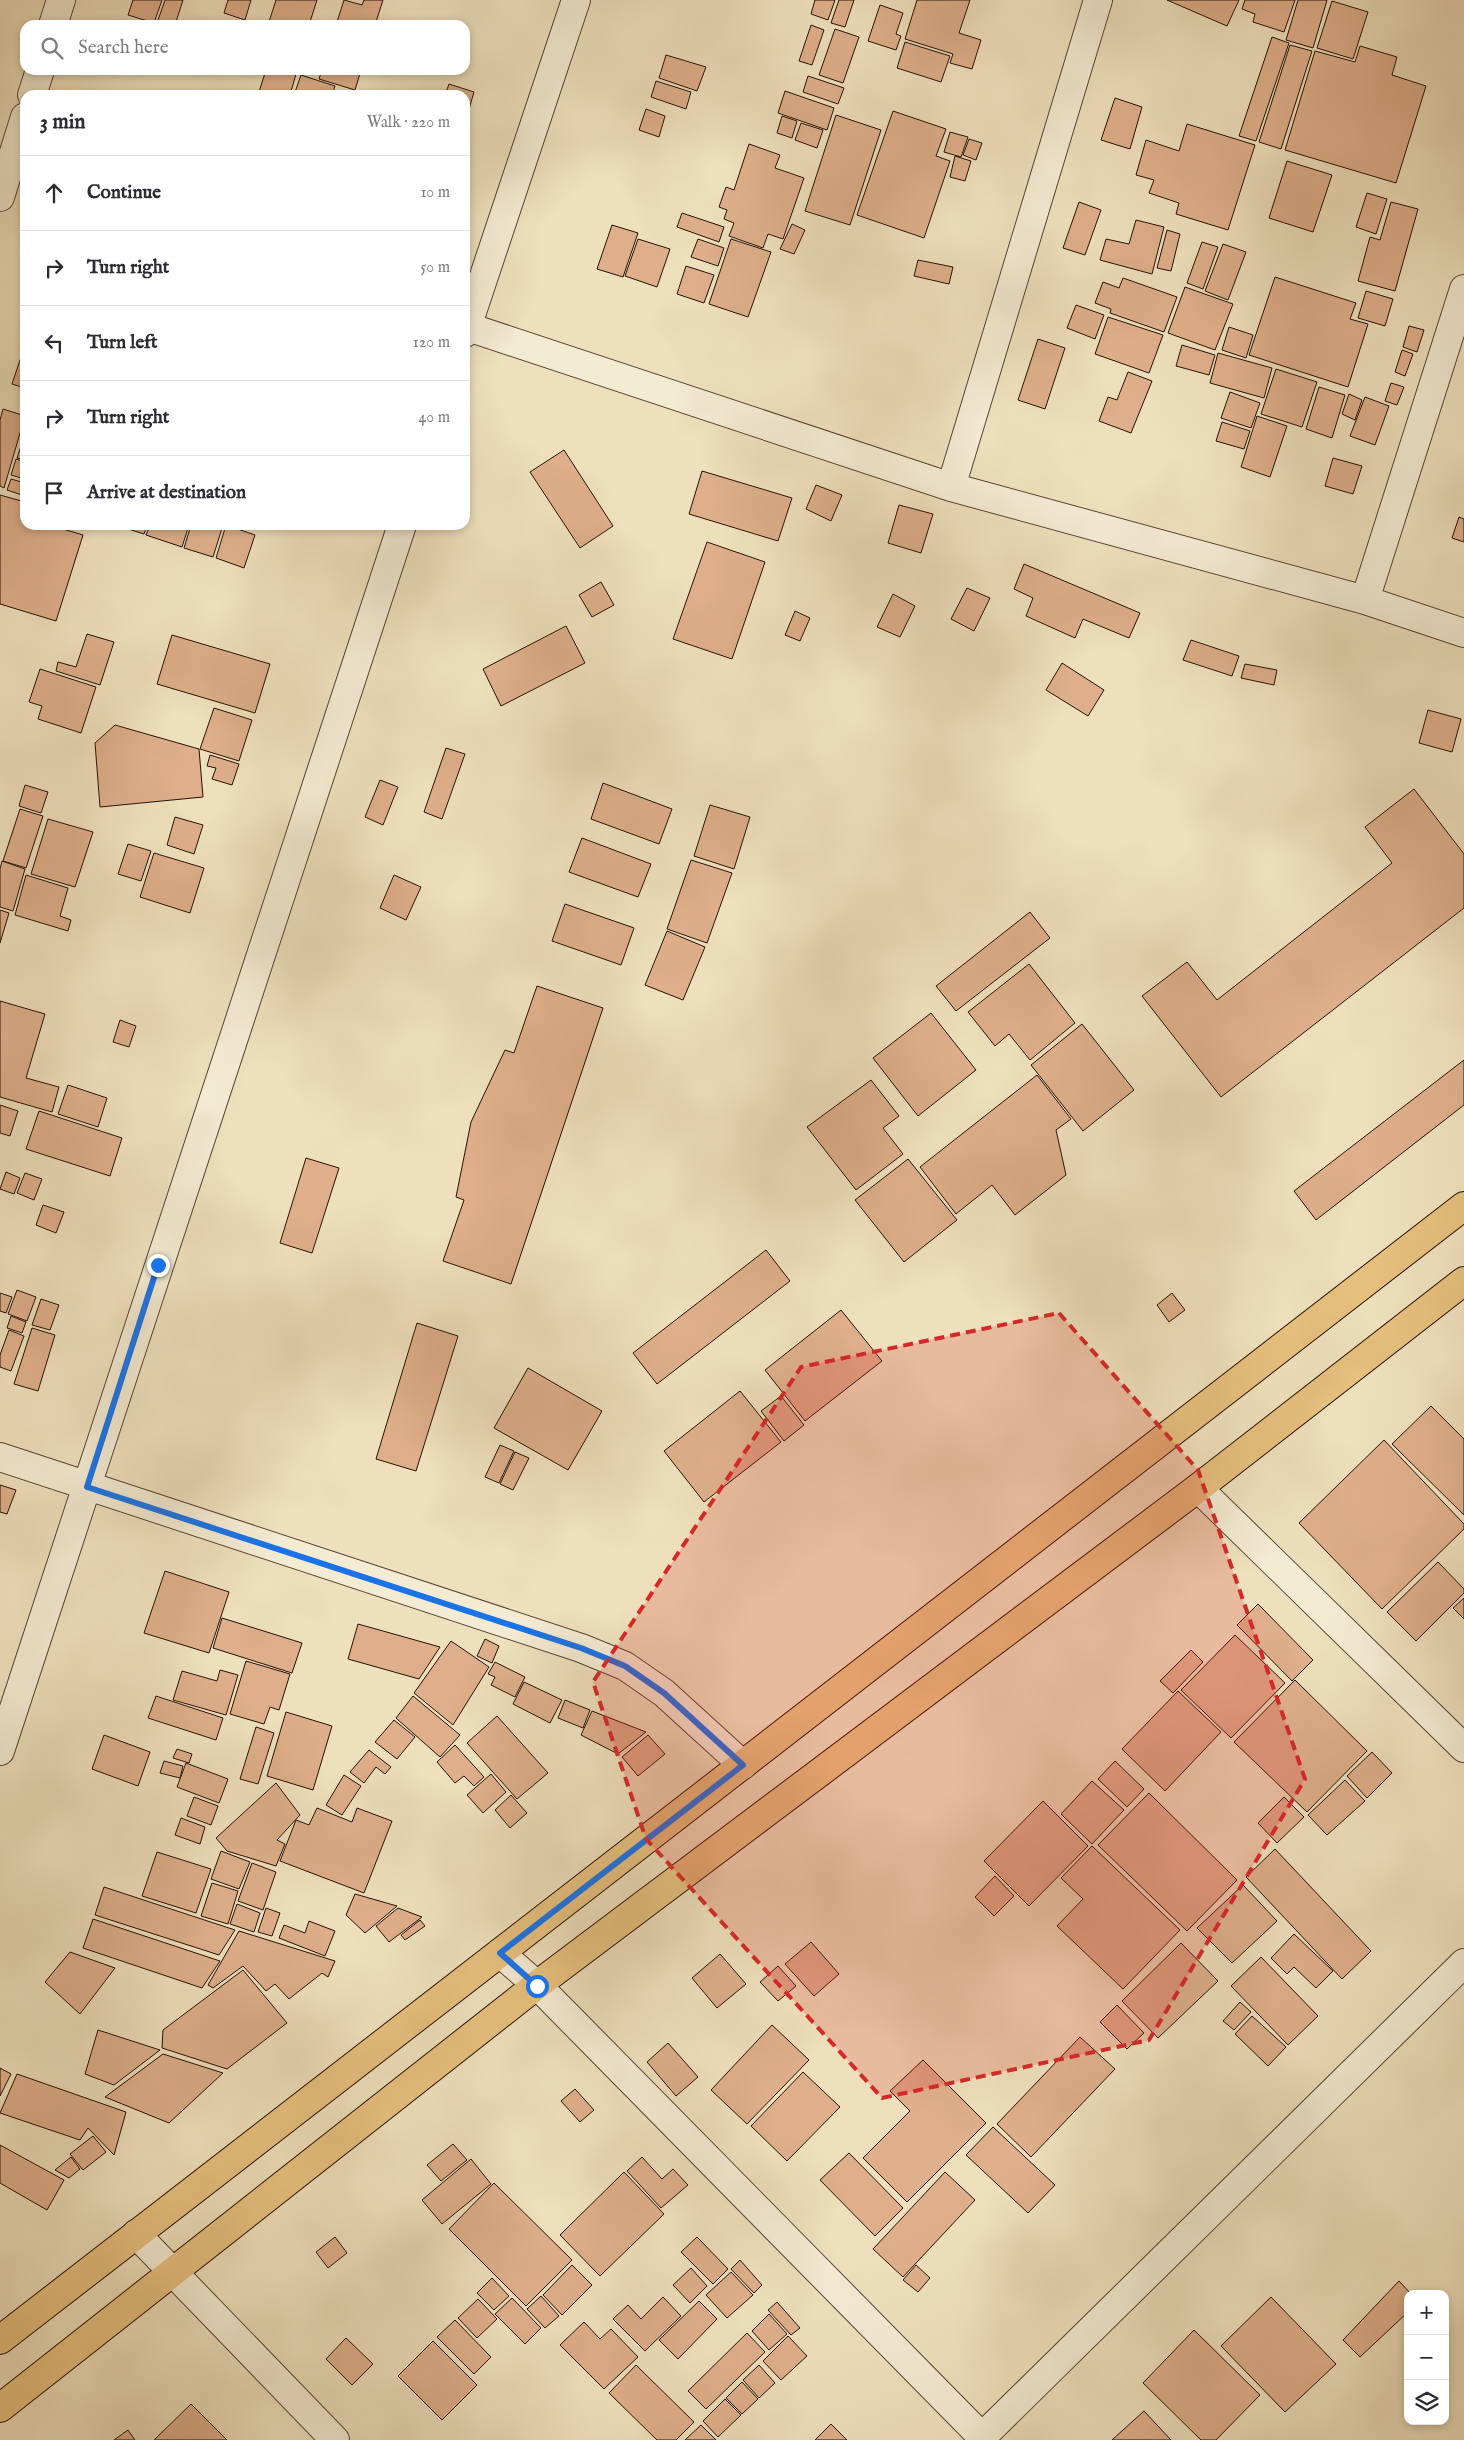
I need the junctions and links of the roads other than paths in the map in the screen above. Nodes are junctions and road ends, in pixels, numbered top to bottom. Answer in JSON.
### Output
{"nodes":[{"id":1,"x":61,"y":0,"type":"edge"},
{"id":2,"x":576,"y":0,"type":"edge"},
{"id":3,"x":1098,"y":0,"type":"edge"},
{"id":4,"x":55,"y":20,"type":"edge"},
{"id":5,"x":38,"y":75,"type":"edge"},
{"id":6,"x":34,"y":90,"type":"edge"},
{"id":7,"x":20,"y":136,"type":"edge"},
{"id":8,"x":11,"y":171,"type":"edge"},
{"id":9,"x":0,"y":197,"type":"edge"},
{"id":10,"x":1464,"y":289,"type":"edge"},
{"id":11,"x":470,"y":317,"type":"edge"},
{"id":12,"x":470,"y":330,"type":"edge"},
{"id":13,"x":951,"y":487,"type":"junction"},
{"id":14,"x":400,"y":530,"type":"edge"},
{"id":15,"x":1365,"y":600,"type":"junction"},
{"id":16,"x":1464,"y":633,"type":"edge"},
{"id":17,"x":1464,"y":1206,"type":"edge"},
{"id":18,"x":1464,"y":1281,"type":"edge"},
{"id":19,"x":0,"y":1457,"type":"edge"},
{"id":20,"x":87,"y":1487,"type":"junction"},
{"id":21,"x":1198,"y":1488,"type":"junction"},
{"id":22,"x":1464,"y":1748,"type":"edge"},
{"id":23,"x":0,"y":1751,"type":"edge"},
{"id":24,"x":743,"y":1765,"type":"junction"},
{"id":25,"x":500,"y":1953,"type":"junction"},
{"id":26,"x":1464,"y":1963,"type":"edge"},
{"id":27,"x":537,"y":1986,"type":"junction"},
{"id":28,"x":136,"y":2234,"type":"junction"},
{"id":29,"x":172,"y":2272,"type":"junction"},
{"id":30,"x":0,"y":2340,"type":"edge"},
{"id":31,"x":0,"y":2408,"type":"edge"},
{"id":32,"x":984,"y":2438,"type":"edge"},
{"id":33,"x":335,"y":2440,"type":"edge"}],
"edges":[{"from":1,"to":4,"type":"street"},
{"from":2,"to":11,"type":"street"},
{"from":3,"to":13,"type":"street"},
{"from":5,"to":6,"type":"street"},
{"from":7,"to":8,"type":"street"},
{"from":8,"to":9,"type":"street"},
{"from":10,"to":15,"type":"street"},
{"from":12,"to":13,"type":"street"},
{"from":13,"to":15,"type":"street"},
{"from":14,"to":20,"type":"street"},
{"from":15,"to":16,"type":"street"},
{"from":17,"to":24,"type":"main road"},
{"from":18,"to":21,"type":"main road"},
{"from":19,"to":20,"type":"street"},
{"from":20,"to":23,"type":"street"},
{"from":20,"to":24,"type":"street"},
{"from":21,"to":22,"type":"street"},
{"from":21,"to":27,"type":"main road"},
{"from":24,"to":25,"type":"main road"},
{"from":25,"to":27,"type":"street"},
{"from":25,"to":28,"type":"main road"},
{"from":26,"to":32,"type":"street"},
{"from":27,"to":29,"type":"main road"},
{"from":27,"to":32,"type":"street"},
{"from":28,"to":29,"type":"street"},
{"from":28,"to":30,"type":"main road"},
{"from":29,"to":31,"type":"main road"},
{"from":29,"to":33,"type":"street"}]}
